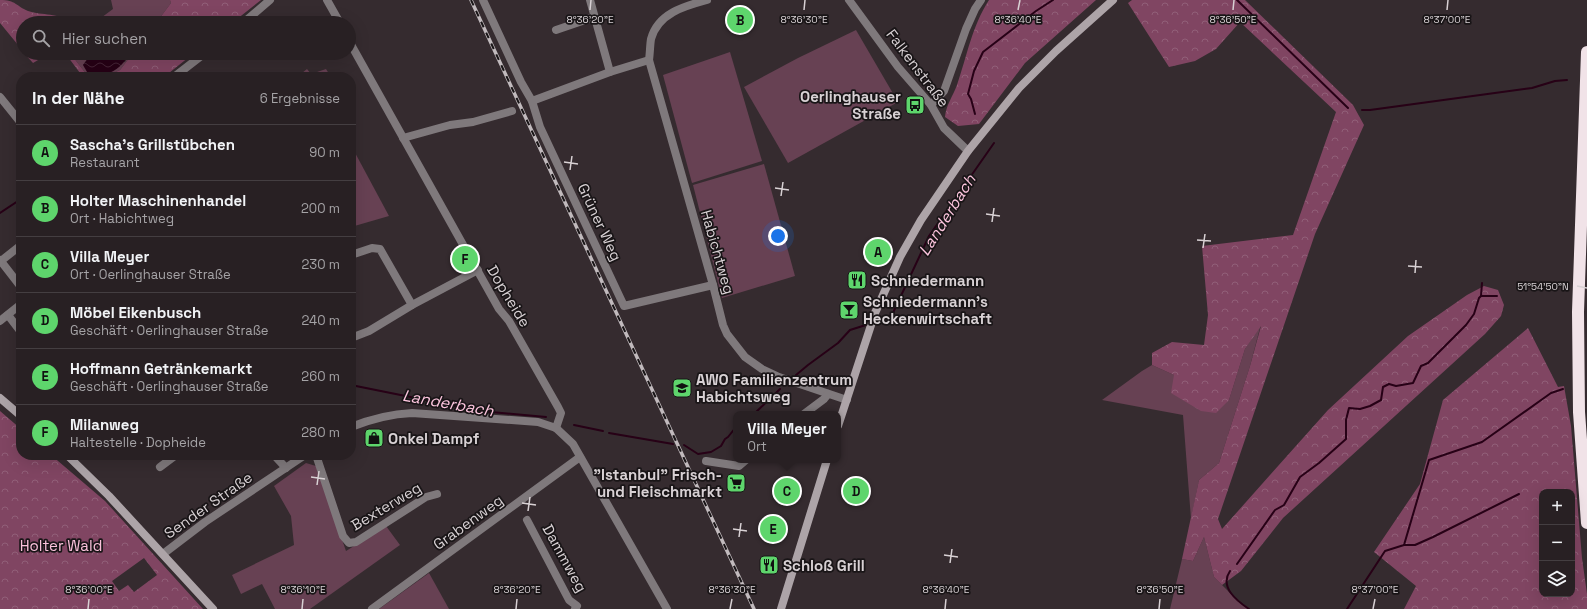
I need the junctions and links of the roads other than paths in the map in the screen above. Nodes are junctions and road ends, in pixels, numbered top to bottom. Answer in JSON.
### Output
{"nodes":[{"id":1,"x":270,"y":0,"type":"edge"},
{"id":2,"x":327,"y":0,"type":"edge"},
{"id":3,"x":483,"y":0,"type":"edge"},
{"id":4,"x":590,"y":0,"type":"edge"},
{"id":5,"x":707,"y":0,"type":"edge"},
{"id":6,"x":849,"y":0,"type":"edge"},
{"id":7,"x":981,"y":0,"type":"edge"},
{"id":8,"x":1112,"y":0,"type":"edge"},
{"id":9,"x":251,"y":16,"type":"edge"},
{"id":10,"x":336,"y":16,"type":"edge"},
{"id":11,"x":594,"y":17,"type":"junction"},
{"id":12,"x":556,"y":30,"type":"dead end"},
{"id":13,"x":1587,"y":52,"type":"edge"},
{"id":14,"x":356,"y":54,"type":"edge"},
{"id":15,"x":196,"y":60,"type":"edge"},
{"id":16,"x":649,"y":60,"type":"junction"},
{"id":17,"x":180,"y":72,"type":"edge"},
{"id":18,"x":610,"y":72,"type":"junction"},
{"id":19,"x":0,"y":97,"type":"edge"},
{"id":20,"x":532,"y":101,"type":"junction"},
{"id":21,"x":932,"y":105,"type":"junction"},
{"id":22,"x":512,"y":111,"type":"dead end"},
{"id":23,"x":16,"y":117,"type":"edge"},
{"id":24,"x":403,"y":138,"type":"junction"},
{"id":25,"x":968,"y":151,"type":"junction"},
{"id":26,"x":16,"y":249,"type":"edge"},
{"id":27,"x":356,"y":253,"type":"edge"},
{"id":28,"x":0,"y":260,"type":"edge"},
{"id":29,"x":478,"y":270,"type":"junction"},
{"id":30,"x":16,"y":281,"type":"edge"},
{"id":31,"x":713,"y":285,"type":"junction"},
{"id":32,"x":412,"y":305,"type":"junction"},
{"id":33,"x":16,"y":308,"type":"edge"},
{"id":34,"x":8,"y":315,"type":"junction"},
{"id":35,"x":0,"y":321,"type":"edge"},
{"id":36,"x":16,"y":325,"type":"edge"},
{"id":37,"x":356,"y":336,"type":"edge"},
{"id":38,"x":828,"y":394,"type":"junction"},
{"id":39,"x":0,"y":398,"type":"edge"},
{"id":40,"x":846,"y":400,"type":"junction"},
{"id":41,"x":808,"y":411,"type":"edge"},
{"id":42,"x":16,"y":412,"type":"edge"},
{"id":43,"x":841,"y":416,"type":"edge"},
{"id":44,"x":356,"y":425,"type":"edge"},
{"id":45,"x":556,"y":428,"type":"junction"},
{"id":46,"x":580,"y":457,"type":"junction"},
{"id":47,"x":71,"y":460,"type":"edge"},
{"id":48,"x":169,"y":460,"type":"edge"},
{"id":49,"x":279,"y":460,"type":"edge"},
{"id":50,"x":298,"y":460,"type":"edge"},
{"id":51,"x":317,"y":460,"type":"edge"},
{"id":52,"x":706,"y":461,"type":"dead end"},
{"id":53,"x":742,"y":463,"type":"edge"},
{"id":54,"x":826,"y":463,"type":"edge"},
{"id":55,"x":160,"y":467,"type":"dead end"},
{"id":56,"x":286,"y":468,"type":"junction"},
{"id":57,"x":437,"y":494,"type":"dead end"},
{"id":58,"x":527,"y":520,"type":"dead end"},
{"id":59,"x":1587,"y":524,"type":"edge"},
{"id":60,"x":163,"y":554,"type":"junction"},
{"id":61,"x":213,"y":609,"type":"edge"},
{"id":62,"x":372,"y":609,"type":"edge"},
{"id":63,"x":575,"y":609,"type":"edge"},
{"id":64,"x":667,"y":609,"type":"edge"},
{"id":65,"x":781,"y":609,"type":"edge"}],
"edges":[{"from":1,"to":9,"type":"street"},
{"from":2,"to":10,"type":"street"},
{"from":3,"to":20,"type":"street","name":"Grüner Weg"},
{"from":4,"to":11,"type":"street"},
{"from":5,"to":16,"type":"street","name":"Habichtweg"},
{"from":6,"to":21,"type":"street","name":"Falkenstraße"},
{"from":7,"to":21,"type":"street"},
{"from":8,"to":25,"type":"main road"},
{"from":11,"to":12,"type":"street"},
{"from":11,"to":18,"type":"street"},
{"from":13,"to":59,"type":"highway"},
{"from":14,"to":24,"type":"street","name":"Dopheide"},
{"from":15,"to":17,"type":"street"},
{"from":16,"to":18,"type":"street"},
{"from":16,"to":31,"type":"street","name":"Habichtweg"},
{"from":18,"to":20,"type":"street"},
{"from":19,"to":23,"type":"street"},
{"from":20,"to":31,"type":"street","name":"Grüner Weg"},
{"from":21,"to":25,"type":"street","name":"Falkenstraße"},
{"from":22,"to":24,"type":"street"},
{"from":24,"to":29,"type":"street","name":"Dopheide"},
{"from":25,"to":40,"type":"main road"},
{"from":26,"to":28,"type":"street"},
{"from":27,"to":32,"type":"street"},
{"from":28,"to":30,"type":"street"},
{"from":29,"to":32,"type":"street"},
{"from":29,"to":45,"type":"street","name":"Dopheide"},
{"from":31,"to":38,"type":"street","name":"Habichtweg"},
{"from":32,"to":37,"type":"street"},
{"from":33,"to":34,"type":"street"},
{"from":34,"to":35,"type":"street"},
{"from":34,"to":36,"type":"street"},
{"from":38,"to":40,"type":"street","name":"Habichtweg"},
{"from":38,"to":41,"type":"street"},
{"from":39,"to":42,"type":"main road"},
{"from":40,"to":43,"type":"main road"},
{"from":44,"to":45,"type":"street"},
{"from":45,"to":46,"type":"street"},
{"from":46,"to":62,"type":"street","name":"Grabenweg"},
{"from":46,"to":64,"type":"street"},
{"from":47,"to":60,"type":"main road","name":"Sender Straße"},
{"from":48,"to":55,"type":"street"},
{"from":49,"to":56,"type":"street"},
{"from":50,"to":56,"type":"street","name":"Sender Straße"},
{"from":51,"to":57,"type":"street","name":"Bexterweg"},
{"from":52,"to":53,"type":"street"},
{"from":54,"to":65,"type":"main road"},
{"from":56,"to":60,"type":"street","name":"Sender Straße"},
{"from":58,"to":63,"type":"street","name":"Dammweg"},
{"from":60,"to":61,"type":"main road"}]}
